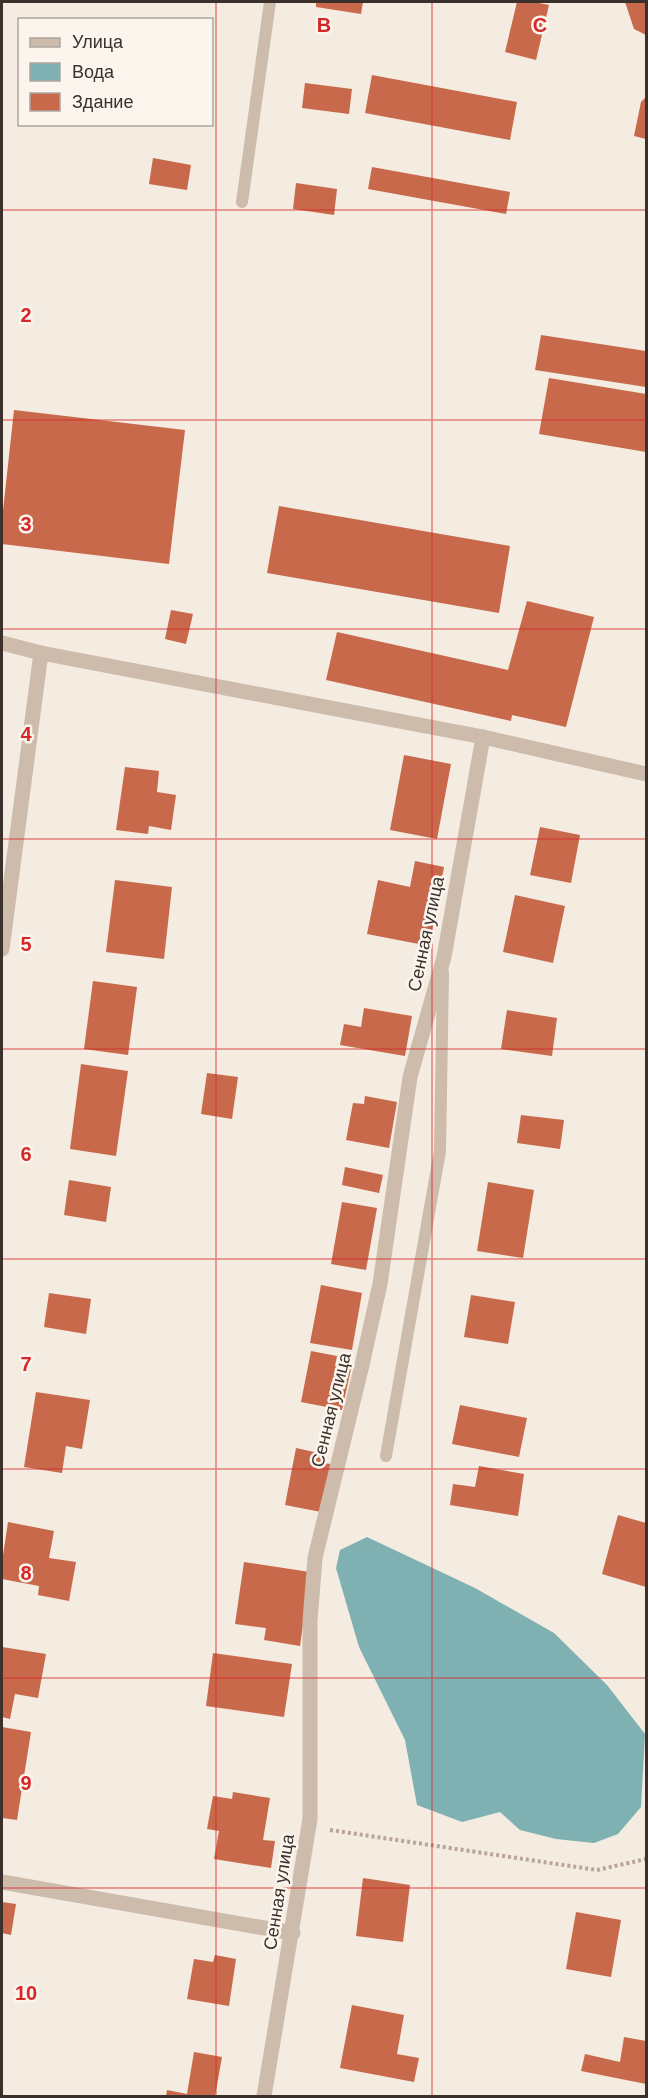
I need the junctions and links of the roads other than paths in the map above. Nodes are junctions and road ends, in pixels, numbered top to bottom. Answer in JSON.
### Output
{"nodes":[{"id":1,"x":270,"y":2,"type":"edge"},
{"id":2,"x":242,"y":202,"type":"dead end"},
{"id":3,"x":2,"y":643,"type":"edge"},
{"id":4,"x":40,"y":652,"type":"junction"},
{"id":5,"x":483,"y":737,"type":"junction"},
{"id":6,"x":646,"y":774,"type":"edge"},
{"id":7,"x":2,"y":949,"type":"edge"},
{"id":8,"x":444,"y":957,"type":"junction"},
{"id":9,"x":386,"y":1456,"type":"dead end"},
{"id":10,"x":2,"y":1882,"type":"edge"},
{"id":11,"x":293,"y":1933,"type":"junction"},
{"id":12,"x":264,"y":2097,"type":"edge"}],
"edges":[{"from":1,"to":2,"type":"lane"},
{"from":3,"to":4,"type":"street"},
{"from":4,"to":5,"type":"street"},
{"from":4,"to":7,"type":"street"},
{"from":5,"to":6,"type":"street"},
{"from":5,"to":8,"type":"street","name":"Сенная улица"},
{"from":8,"to":9,"type":"lane"},
{"from":8,"to":11,"type":"street","name":"Сенная улица"},
{"from":10,"to":11,"type":"street"},
{"from":11,"to":12,"type":"street","name":"Сенная улица"}]}
